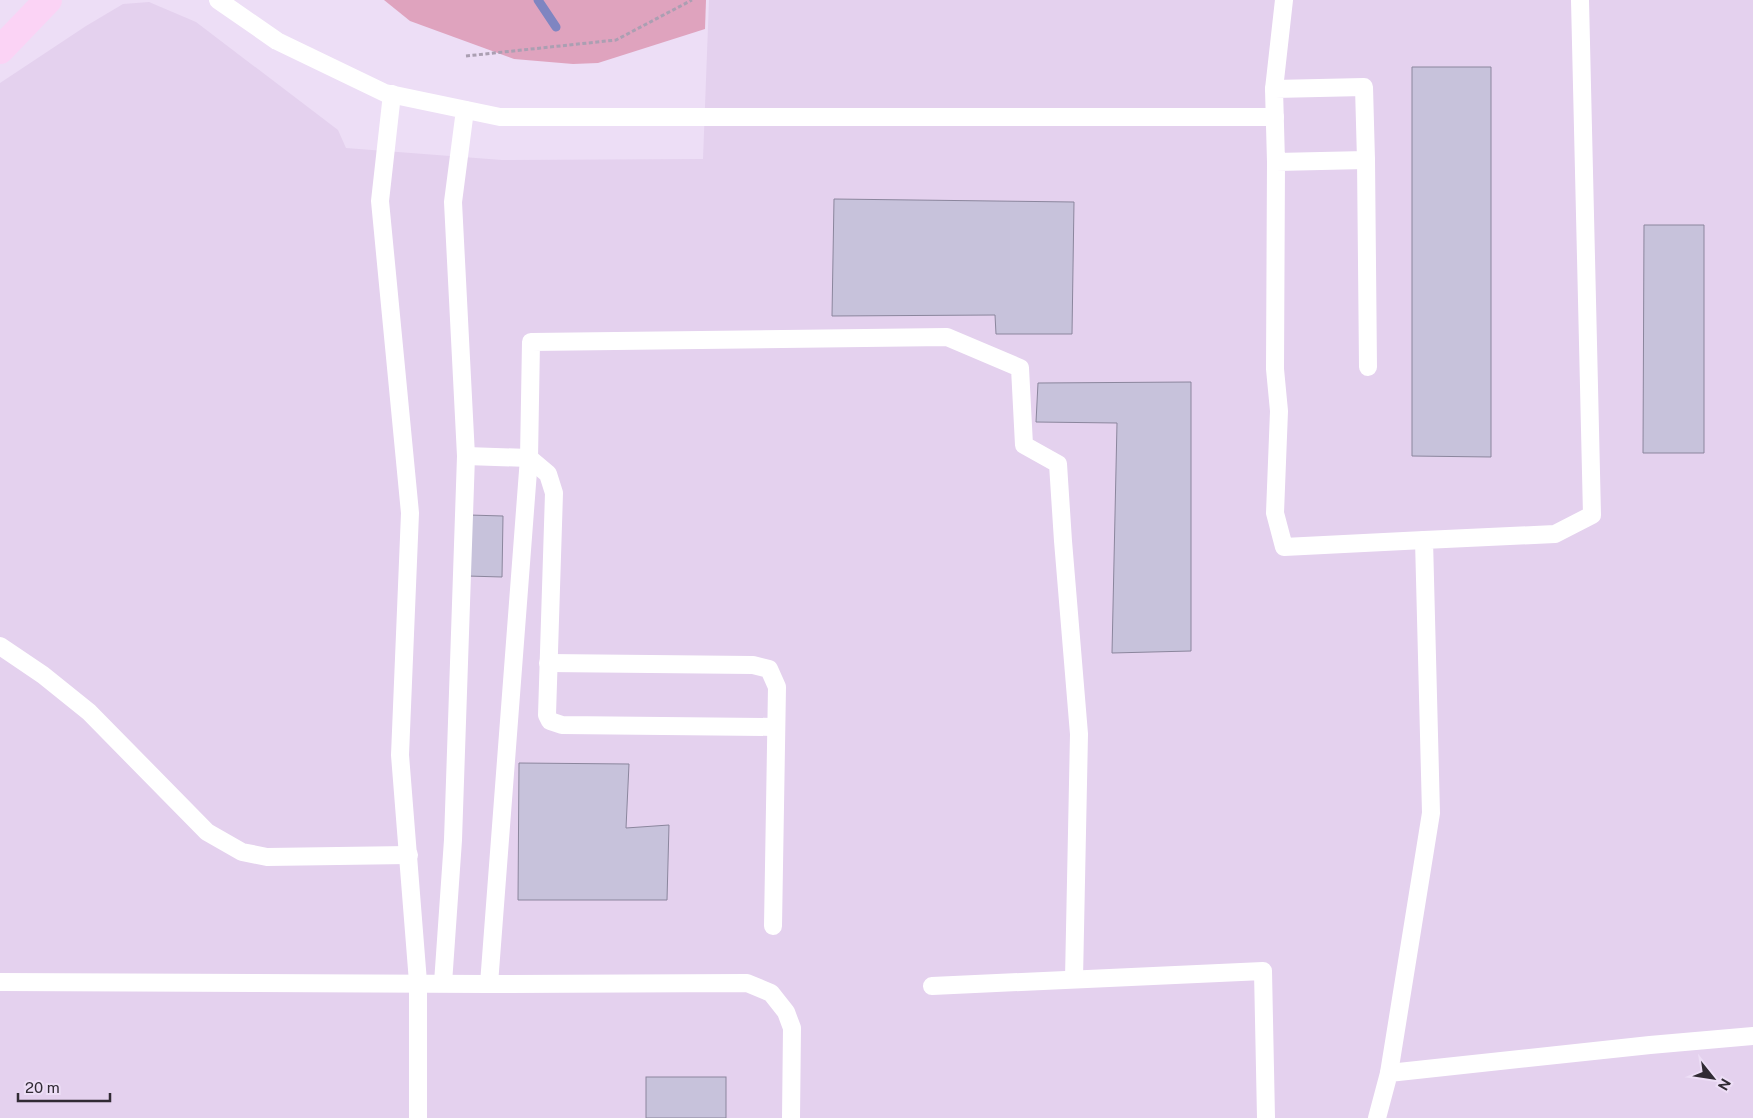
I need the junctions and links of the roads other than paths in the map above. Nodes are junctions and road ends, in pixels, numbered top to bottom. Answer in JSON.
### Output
{"nodes":[{"id":1,"x":48,"y":0,"type":"edge"},
{"id":2,"x":1284,"y":0,"type":"edge"},
{"id":3,"x":1580,"y":0,"type":"edge"},
{"id":4,"x":218,"y":1,"type":"edge"},
{"id":5,"x":0,"y":50,"type":"edge"},
{"id":6,"x":1274,"y":89,"type":"junction"},
{"id":7,"x":392,"y":94,"type":"junction"},
{"id":8,"x":465,"y":110,"type":"junction"},
{"id":9,"x":1275,"y":117,"type":"junction"},
{"id":10,"x":1366,"y":160,"type":"junction"},
{"id":11,"x":1276,"y":162,"type":"junction"},
{"id":12,"x":1368,"y":367,"type":"dead end"},
{"id":13,"x":466,"y":456,"type":"junction"},
{"id":14,"x":529,"y":458,"type":"junction"},
{"id":15,"x":1424,"y":540,"type":"junction"},
{"id":16,"x":0,"y":646,"type":"edge"},
{"id":17,"x":548,"y":663,"type":"junction"},
{"id":18,"x":776,"y":727,"type":"junction"},
{"id":19,"x":408,"y":855,"type":"junction"},
{"id":20,"x":773,"y":926,"type":"dead end"},
{"id":21,"x":1074,"y":979,"type":"junction"},
{"id":22,"x":0,"y":982,"type":"edge"},
{"id":23,"x":418,"y":982,"type":"junction"},
{"id":24,"x":443,"y":983,"type":"junction"},
{"id":25,"x":489,"y":984,"type":"junction"},
{"id":26,"x":932,"y":986,"type":"dead end"},
{"id":27,"x":1753,"y":1036,"type":"edge"},
{"id":28,"x":1389,"y":1072,"type":"junction"},
{"id":29,"x":418,"y":1118,"type":"edge"},
{"id":30,"x":791,"y":1118,"type":"edge"},
{"id":31,"x":1266,"y":1118,"type":"edge"},
{"id":32,"x":1377,"y":1118,"type":"edge"}],
"edges":[{"from":1,"to":5,"type":"main road"},
{"from":2,"to":6,"type":"lane"},
{"from":3,"to":15,"type":"lane"},
{"from":4,"to":7,"type":"lane"},
{"from":6,"to":9,"type":"lane"},
{"from":6,"to":10,"type":"lane"},
{"from":7,"to":8,"type":"lane"},
{"from":7,"to":19,"type":"lane"},
{"from":8,"to":9,"type":"lane"},
{"from":8,"to":13,"type":"lane"},
{"from":9,"to":11,"type":"lane"},
{"from":10,"to":11,"type":"lane"},
{"from":10,"to":12,"type":"lane"},
{"from":11,"to":15,"type":"lane"},
{"from":13,"to":14,"type":"lane"},
{"from":13,"to":24,"type":"lane"},
{"from":14,"to":17,"type":"lane"},
{"from":14,"to":21,"type":"lane"},
{"from":14,"to":25,"type":"lane"},
{"from":15,"to":28,"type":"lane"},
{"from":16,"to":19,"type":"lane"},
{"from":17,"to":18,"type":"lane"},
{"from":17,"to":18,"type":"lane"},
{"from":18,"to":20,"type":"lane"},
{"from":19,"to":23,"type":"lane"},
{"from":21,"to":26,"type":"lane"},
{"from":21,"to":31,"type":"lane"},
{"from":22,"to":23,"type":"lane"},
{"from":23,"to":24,"type":"lane"},
{"from":23,"to":29,"type":"lane"},
{"from":24,"to":25,"type":"lane"},
{"from":25,"to":30,"type":"lane"},
{"from":27,"to":28,"type":"lane"},
{"from":28,"to":32,"type":"lane"}]}
